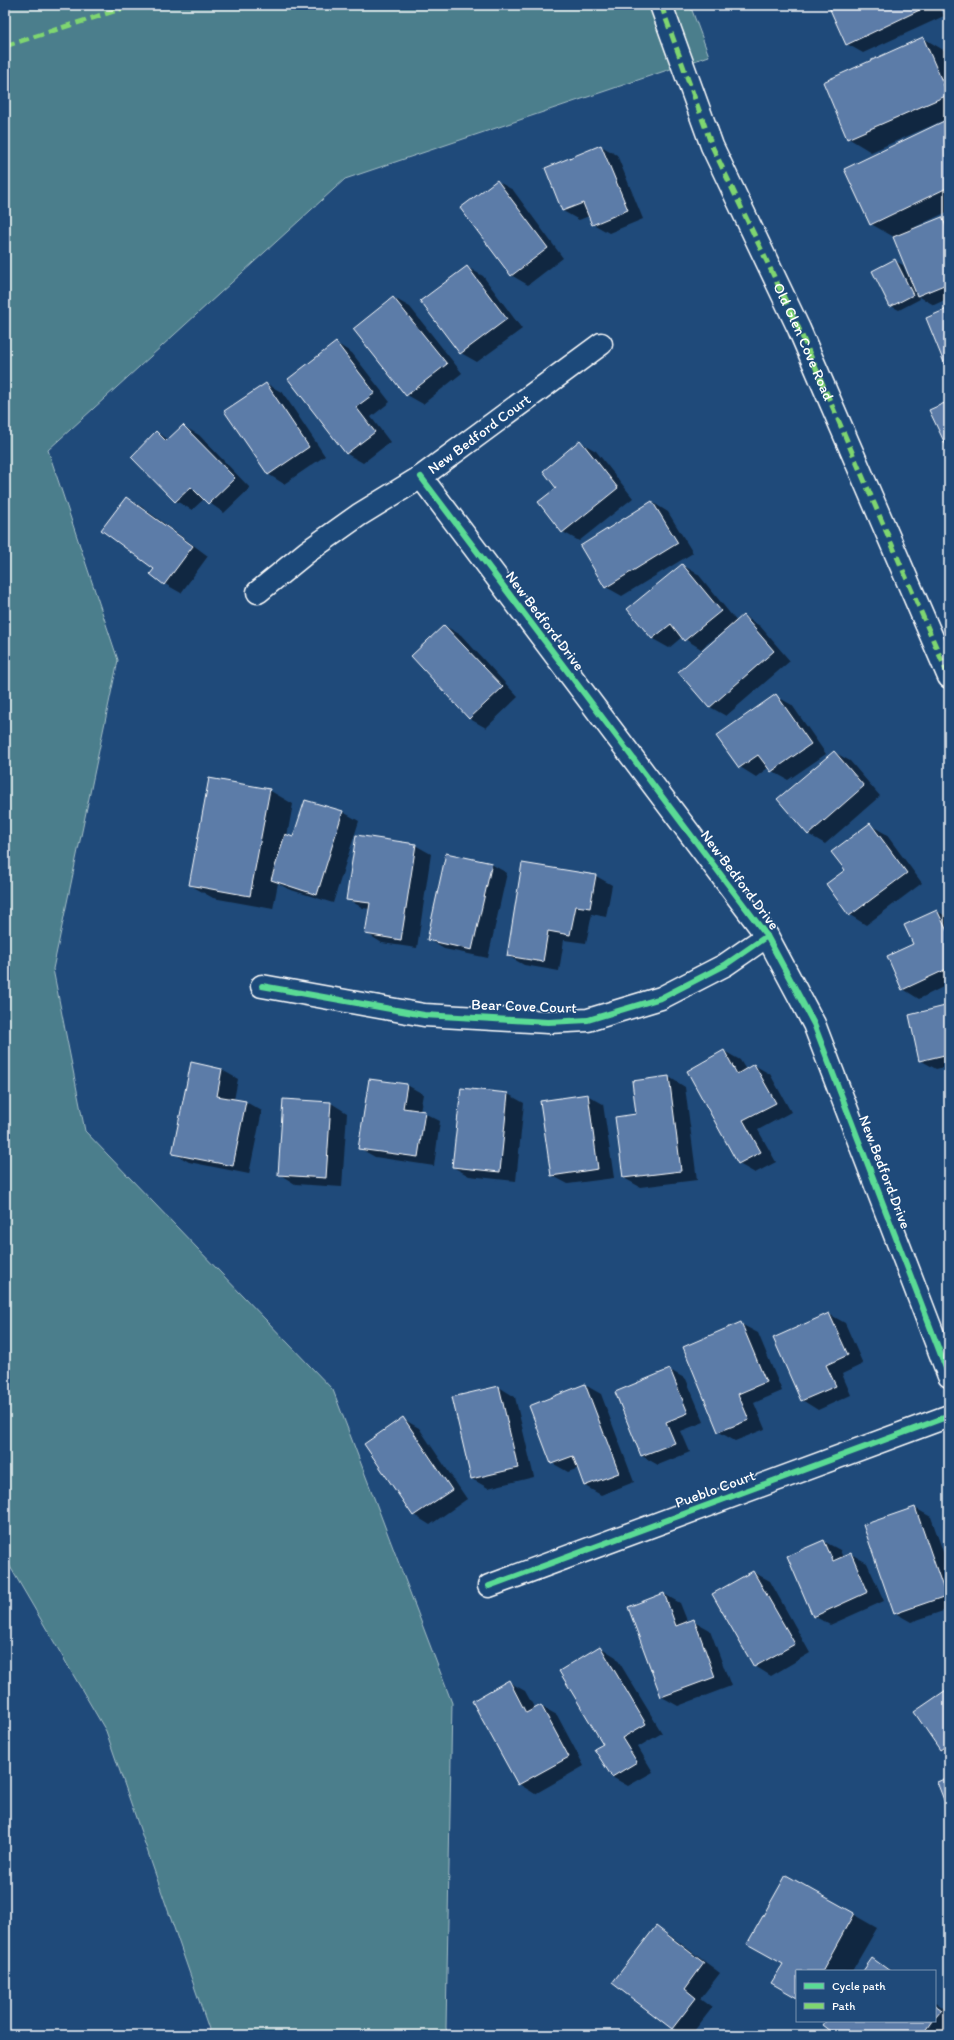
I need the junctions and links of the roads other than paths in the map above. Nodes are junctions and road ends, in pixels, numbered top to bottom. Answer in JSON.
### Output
{"nodes":[{"id":1,"x":661,"y":5,"type":"edge"},
{"id":2,"x":601,"y":344,"type":"dead end"},
{"id":3,"x":421,"y":477,"type":"junction"},
{"id":4,"x":258,"y":592,"type":"dead end"},
{"id":5,"x":949,"y":676,"type":"edge"},
{"id":6,"x":767,"y":936,"type":"junction"},
{"id":7,"x":262,"y":986,"type":"dead end"},
{"id":8,"x":949,"y":1376,"type":"edge"},
{"id":9,"x":949,"y":1416,"type":"edge"},
{"id":10,"x":489,"y":1586,"type":"dead end"}],
"edges":[{"from":1,"to":5,"type":"street","name":"Old Glen Cove Road"},
{"from":2,"to":3,"type":"street","name":"New Bedford Court"},
{"from":3,"to":4,"type":"street","name":"New Bedford Court"},
{"from":3,"to":6,"type":"street","name":"New Bedford Drive"},
{"from":6,"to":7,"type":"street","name":"Bear Cove Court"},
{"from":6,"to":8,"type":"street","name":"New Bedford Drive"},
{"from":9,"to":10,"type":"street","name":"Pueblo Court"}]}
